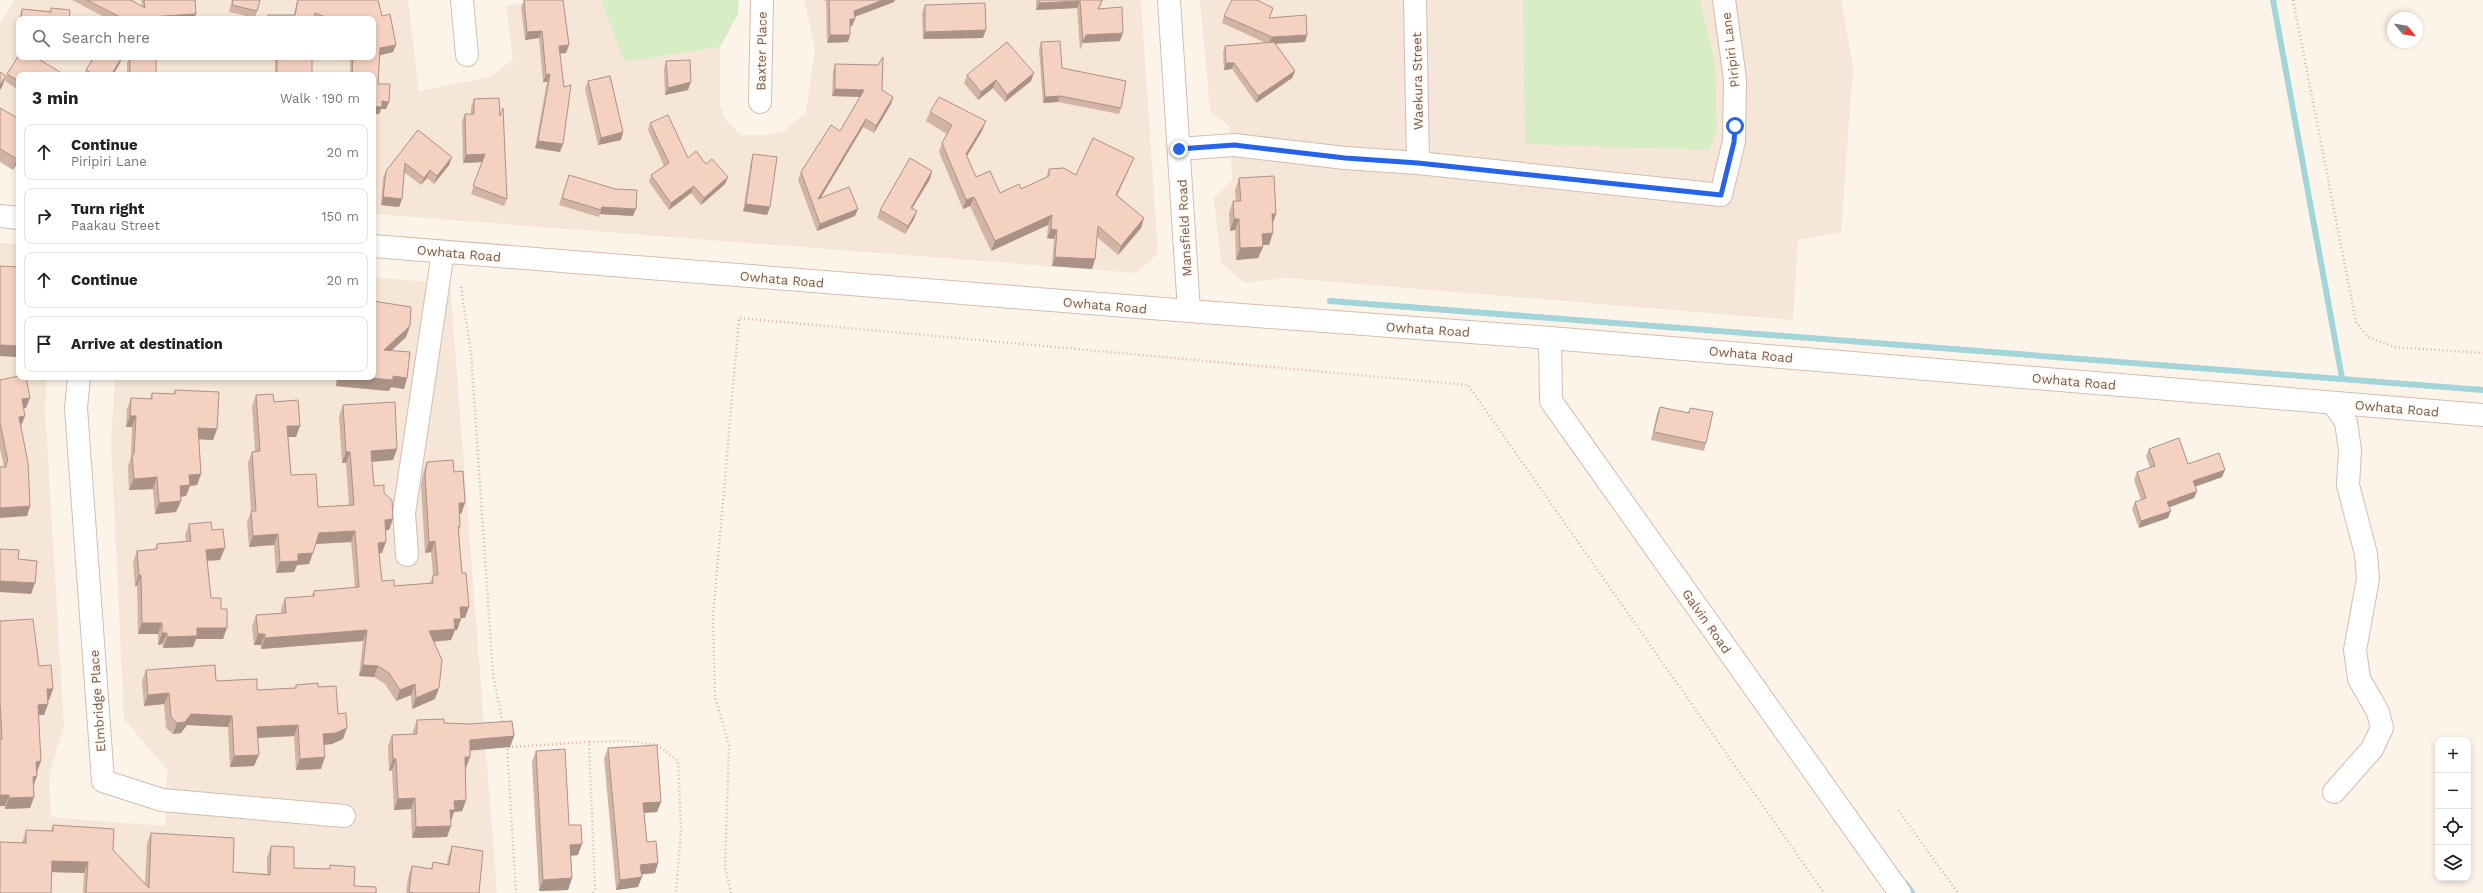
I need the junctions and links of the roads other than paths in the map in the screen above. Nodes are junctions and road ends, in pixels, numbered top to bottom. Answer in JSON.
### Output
{"nodes":[{"id":1,"x":462,"y":0,"type":"edge"},
{"id":2,"x":762,"y":0,"type":"edge"},
{"id":3,"x":1170,"y":0,"type":"edge"},
{"id":4,"x":1415,"y":0,"type":"edge"},
{"id":5,"x":1724,"y":0,"type":"edge"},
{"id":6,"x":467,"y":55,"type":"dead end"},
{"id":7,"x":760,"y":102,"type":"dead end"},
{"id":8,"x":1179,"y":149,"type":"junction"},
{"id":9,"x":1418,"y":163,"type":"junction"},
{"id":10,"x":0,"y":216,"type":"edge"},
{"id":11,"x":16,"y":218,"type":"edge"},
{"id":12,"x":376,"y":246,"type":"edge"},
{"id":13,"x":443,"y":252,"type":"junction"},
{"id":14,"x":1189,"y":311,"type":"junction"},
{"id":15,"x":1550,"y":338,"type":"junction"},
{"id":16,"x":79,"y":380,"type":"edge"},
{"id":17,"x":2333,"y":402,"type":"junction"},
{"id":18,"x":2483,"y":415,"type":"edge"},
{"id":19,"x":407,"y":555,"type":"dead end"},
{"id":20,"x":2334,"y":792,"type":"dead end"},
{"id":21,"x":344,"y":816,"type":"dead end"},
{"id":22,"x":1900,"y":893,"type":"edge"}],
"edges":[{"from":1,"to":6,"type":"street"},
{"from":2,"to":7,"type":"street","name":"Baxter Place"},
{"from":3,"to":8,"type":"street","name":"Mansfield Road"},
{"from":4,"to":9,"type":"street","name":"Waekura Street"},
{"from":5,"to":9,"type":"street","name":"Piripiri Lane"},
{"from":8,"to":9,"type":"street"},
{"from":8,"to":14,"type":"street","name":"Mansfield Road"},
{"from":10,"to":11,"type":"street"},
{"from":12,"to":13,"type":"street","name":"Owhata Road"},
{"from":13,"to":14,"type":"street","name":"Owhata Road"},
{"from":13,"to":19,"type":"street"},
{"from":14,"to":15,"type":"street","name":"Owhata Road"},
{"from":15,"to":17,"type":"street","name":"Owhata Road"},
{"from":15,"to":22,"type":"street","name":"Galvin Road"},
{"from":16,"to":21,"type":"street","name":"Elmbridge Place"},
{"from":17,"to":18,"type":"street","name":"Owhata Road"},
{"from":17,"to":20,"type":"street"}]}
